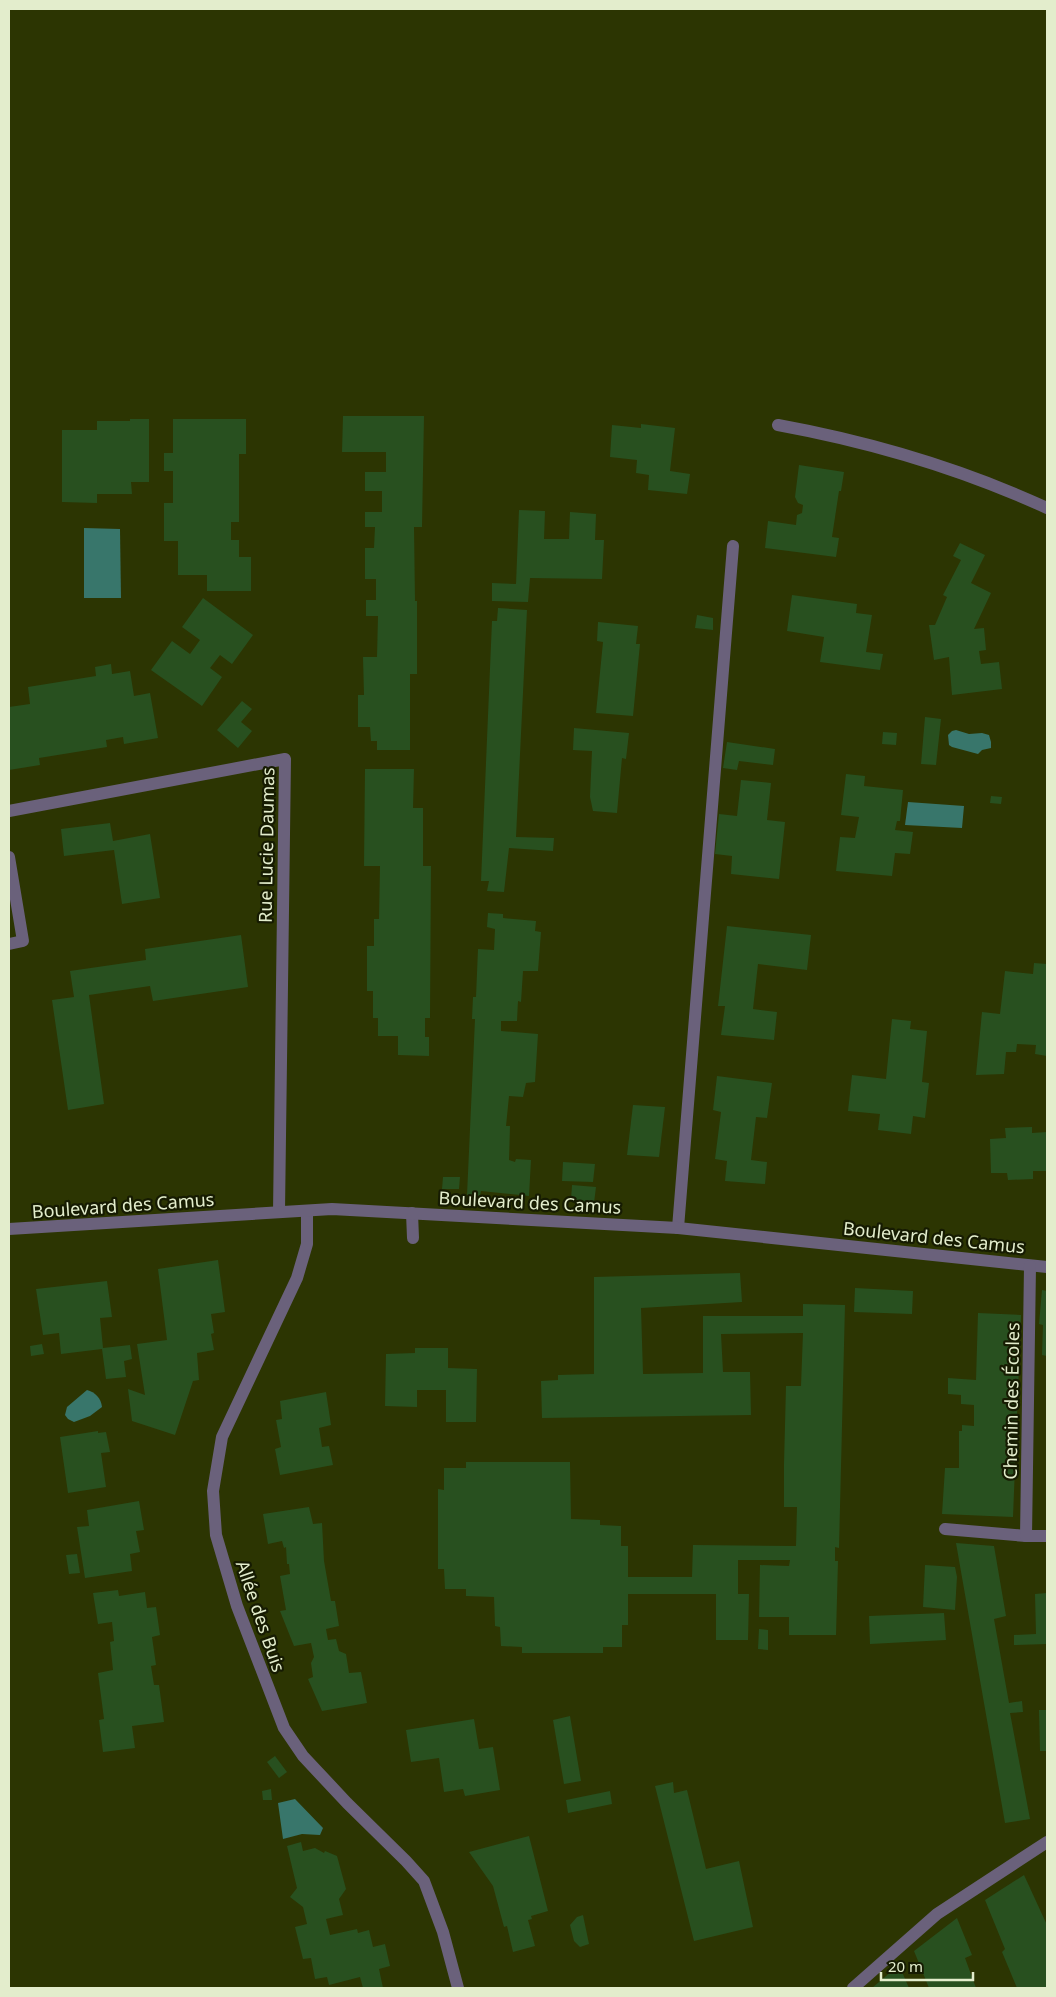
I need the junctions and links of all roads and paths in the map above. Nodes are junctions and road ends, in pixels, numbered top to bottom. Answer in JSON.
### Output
{"nodes":[{"id":1,"x":778,"y":425,"type":"dead end"},
{"id":2,"x":1047,"y":508,"type":"edge"},
{"id":3,"x":733,"y":546,"type":"dead end"},
{"id":4,"x":9,"y":811,"type":"edge"},
{"id":5,"x":9,"y":857,"type":"edge"},
{"id":6,"x":9,"y":944,"type":"edge"},
{"id":7,"x":307,"y":1211,"type":"junction"},
{"id":8,"x":279,"y":1212,"type":"junction"},
{"id":9,"x":412,"y":1214,"type":"junction"},
{"id":10,"x":678,"y":1228,"type":"junction"},
{"id":11,"x":9,"y":1229,"type":"edge"},
{"id":12,"x":412,"y":1238,"type":"dead end"},
{"id":13,"x":1030,"y":1266,"type":"junction"},
{"id":14,"x":1047,"y":1267,"type":"edge"},
{"id":15,"x":945,"y":1529,"type":"dead end"},
{"id":16,"x":1026,"y":1536,"type":"junction"},
{"id":17,"x":1047,"y":1536,"type":"edge"},
{"id":18,"x":1047,"y":1842,"type":"edge"},
{"id":19,"x":458,"y":1988,"type":"edge"},
{"id":20,"x":853,"y":1988,"type":"edge"}],
"edges":[{"from":1,"to":2,"type":"street"},
{"from":3,"to":10,"type":"street"},
{"from":4,"to":8,"type":"street","name":"Rue Lucie Daumas"},
{"from":5,"to":6,"type":"street"},
{"from":7,"to":8,"type":"street","name":"Boulevard des Camus"},
{"from":7,"to":9,"type":"street","name":"Boulevard des Camus"},
{"from":7,"to":19,"type":"street","name":"Allée des Buis"},
{"from":8,"to":11,"type":"street","name":"Boulevard des Camus"},
{"from":9,"to":10,"type":"street","name":"Boulevard des Camus"},
{"from":9,"to":12,"type":"street"},
{"from":10,"to":13,"type":"street","name":"Boulevard des Camus"},
{"from":13,"to":14,"type":"street","name":"Boulevard des Camus"},
{"from":13,"to":16,"type":"street","name":"Chemin des Écoles"},
{"from":15,"to":16,"type":"street"},
{"from":16,"to":17,"type":"street"},
{"from":18,"to":20,"type":"street"}]}
